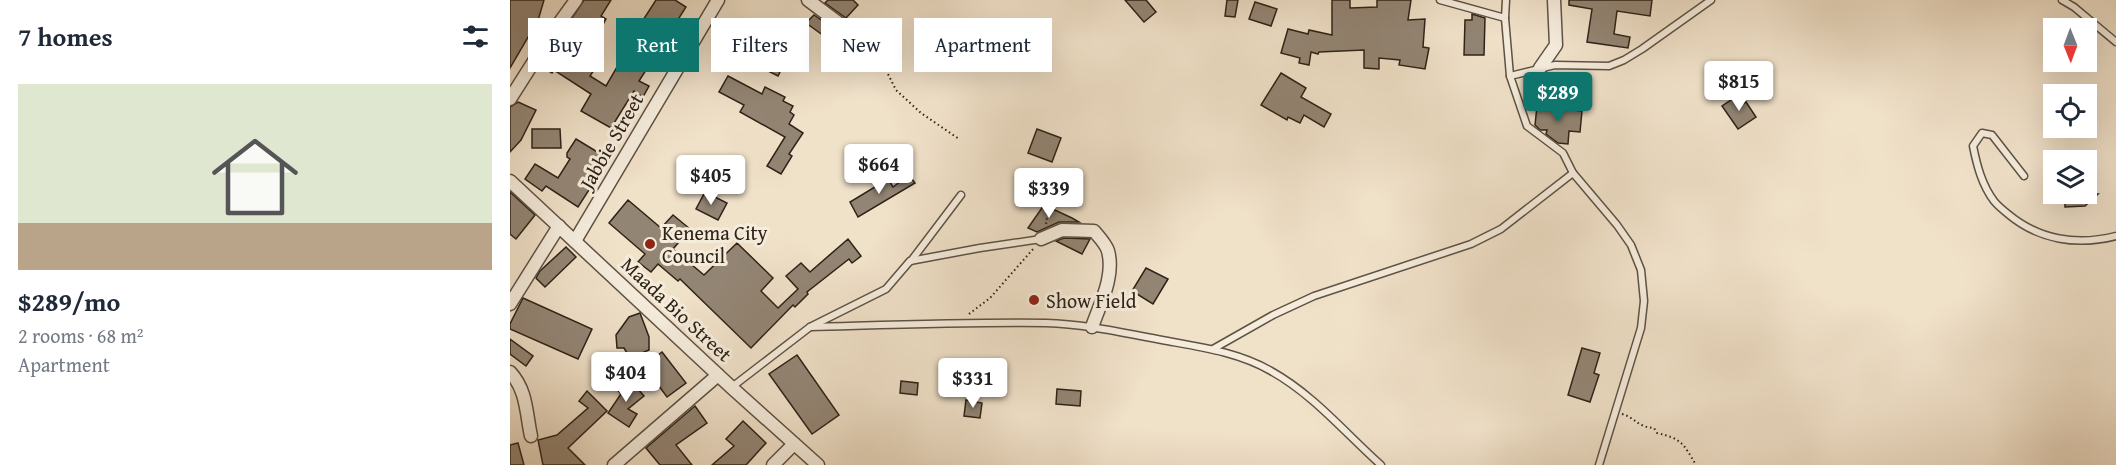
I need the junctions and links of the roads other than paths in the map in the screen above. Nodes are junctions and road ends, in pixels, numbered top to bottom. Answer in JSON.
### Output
{"nodes":[{"id":1,"x":576,"y":0,"type":"edge"},
{"id":2,"x":718,"y":0,"type":"edge"},
{"id":3,"x":808,"y":0,"type":"edge"},
{"id":4,"x":1440,"y":0,"type":"edge"},
{"id":5,"x":1506,"y":0,"type":"edge"},
{"id":6,"x":1554,"y":0,"type":"edge"},
{"id":7,"x":1711,"y":0,"type":"edge"},
{"id":8,"x":2062,"y":0,"type":"edge"},
{"id":9,"x":832,"y":18,"type":"edge"},
{"id":10,"x":1505,"y":18,"type":"junction"},
{"id":11,"x":2116,"y":42,"type":"edge"},
{"id":12,"x":1540,"y":68,"type":"junction"},
{"id":13,"x":1510,"y":76,"type":"junction"},
{"id":14,"x":510,"y":99,"type":"edge"},
{"id":15,"x":1573,"y":173,"type":"junction"},
{"id":16,"x":2024,"y":176,"type":"dead end"},
{"id":17,"x":510,"y":181,"type":"edge"},
{"id":18,"x":961,"y":195,"type":"dead end"},
{"id":19,"x":559,"y":226,"type":"junction"},
{"id":20,"x":2116,"y":236,"type":"edge"},
{"id":21,"x":1041,"y":239,"type":"joint"},
{"id":22,"x":575,"y":241,"type":"junction"},
{"id":23,"x":910,"y":261,"type":"junction"},
{"id":24,"x":510,"y":304,"type":"edge"},
{"id":25,"x":810,"y":327,"type":"junction"},
{"id":26,"x":1092,"y":327,"type":"junction"},
{"id":27,"x":1212,"y":349,"type":"junction"},
{"id":28,"x":510,"y":372,"type":"edge"},
{"id":29,"x":718,"y":375,"type":"junction"},
{"id":30,"x":731,"y":387,"type":"junction"},
{"id":31,"x":531,"y":436,"type":"dead end"},
{"id":32,"x":794,"y":444,"type":"junction"},
{"id":33,"x":614,"y":465,"type":"edge"},
{"id":34,"x":773,"y":465,"type":"edge"},
{"id":35,"x":818,"y":465,"type":"edge"},
{"id":36,"x":1381,"y":465,"type":"edge"},
{"id":37,"x":1599,"y":465,"type":"edge"}],
"edges":[{"from":1,"to":14,"type":"street"},
{"from":2,"to":22,"type":"street","name":"Jabbie Street"},
{"from":3,"to":9,"type":"street"},
{"from":4,"to":10,"type":"lane"},
{"from":5,"to":10,"type":"lane"},
{"from":6,"to":12,"type":"street"},
{"from":7,"to":12,"type":"lane"},
{"from":8,"to":11,"type":"lane"},
{"from":10,"to":13,"type":"lane"},
{"from":12,"to":13,"type":"lane"},
{"from":13,"to":15,"type":"lane"},
{"from":15,"to":27,"type":"lane"},
{"from":15,"to":37,"type":"lane"},
{"from":16,"to":20,"type":"lane"},
{"from":17,"to":19,"type":"street","name":"Maada Bio Street"},
{"from":18,"to":23,"type":"lane"},
{"from":19,"to":22,"type":"street","name":"Maada Bio Street"},
{"from":19,"to":24,"type":"street"},
{"from":21,"to":23,"type":"lane"},
{"from":21,"to":26,"type":"street"},
{"from":22,"to":29,"type":"street","name":"Maada Bio Street"},
{"from":23,"to":25,"type":"lane"},
{"from":25,"to":26,"type":"lane"},
{"from":25,"to":30,"type":"lane"},
{"from":26,"to":27,"type":"lane"},
{"from":27,"to":36,"type":"lane"},
{"from":28,"to":31,"type":"street"},
{"from":29,"to":30,"type":"street","name":"Maada Bio Street"},
{"from":29,"to":33,"type":"street"},
{"from":30,"to":32,"type":"street","name":"Maada Bio Street"},
{"from":32,"to":34,"type":"street"},
{"from":32,"to":35,"type":"street","name":"Maada Bio Street"}]}
